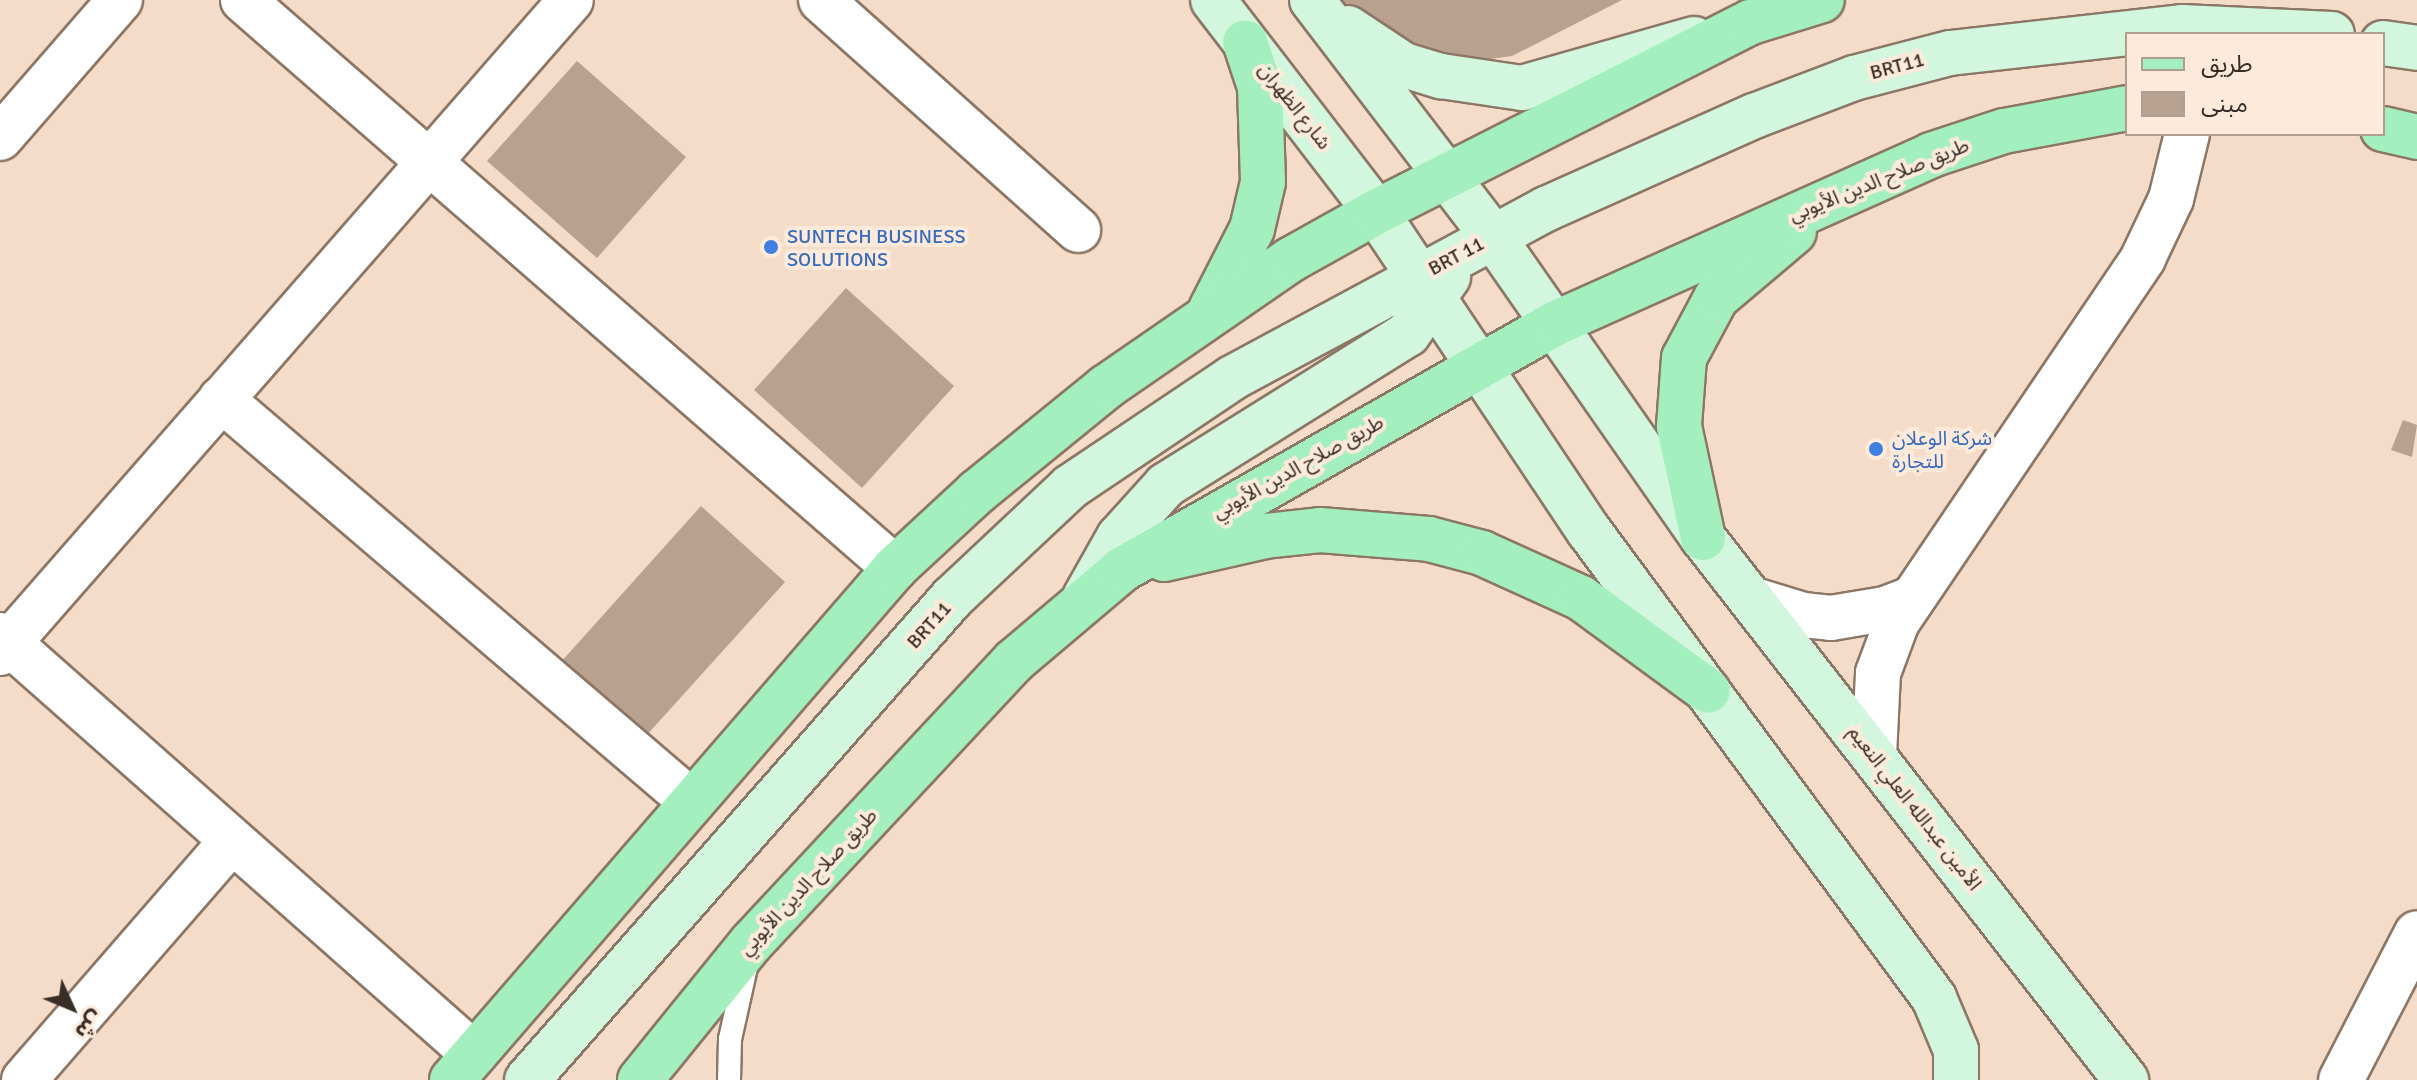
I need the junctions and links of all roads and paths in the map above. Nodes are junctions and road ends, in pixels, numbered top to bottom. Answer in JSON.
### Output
{"nodes":[{"id":1,"x":120,"y":0,"type":"edge"},
{"id":2,"x":243,"y":0,"type":"edge"},
{"id":3,"x":571,"y":0,"type":"edge"},
{"id":4,"x":821,"y":0,"type":"edge"},
{"id":5,"x":1213,"y":0,"type":"edge"},
{"id":6,"x":1822,"y":0,"type":"edge"},
{"id":7,"x":1316,"y":4,"type":"edge"},
{"id":8,"x":1751,"y":22,"type":"junction"},
{"id":9,"x":2137,"y":32,"type":"edge"},
{"id":10,"x":2289,"y":32,"type":"edge"},
{"id":11,"x":2125,"y":33,"type":"edge"},
{"id":12,"x":1245,"y":42,"type":"junction"},
{"id":13,"x":2385,"y":43,"type":"edge"},
{"id":14,"x":2417,"y":48,"type":"edge"},
{"id":15,"x":2125,"y":108,"type":"edge"},
{"id":16,"x":2385,"y":129,"type":"edge"},
{"id":17,"x":2187,"y":136,"type":"edge"},
{"id":18,"x":2417,"y":137,"type":"edge"},
{"id":19,"x":0,"y":138,"type":"edge"},
{"id":20,"x":429,"y":161,"type":"junction"},
{"id":21,"x":1449,"y":177,"type":"junction"},
{"id":22,"x":1846,"y":191,"type":"junction"},
{"id":23,"x":1376,"y":212,"type":"junction"},
{"id":24,"x":1078,"y":230,"type":"dead end"},
{"id":25,"x":1493,"y":237,"type":"junction"},
{"id":26,"x":1436,"y":278,"type":"junction"},
{"id":27,"x":1208,"y":314,"type":"junction"},
{"id":28,"x":1554,"y":324,"type":"junction"},
{"id":29,"x":1477,"y":368,"type":"junction"},
{"id":30,"x":221,"y":399,"type":"junction"},
{"id":31,"x":1703,"y":538,"type":"junction"},
{"id":32,"x":895,"y":568,"type":"junction"},
{"id":33,"x":1123,"y":569,"type":"junction"},
{"id":34,"x":1085,"y":597,"type":"junction"},
{"id":35,"x":1751,"y":599,"type":"junction"},
{"id":36,"x":1911,"y":599,"type":"junction"},
{"id":37,"x":3,"y":644,"type":"edge"},
{"id":38,"x":1708,"y":691,"type":"junction"},
{"id":39,"x":1874,"y":755,"type":"junction"},
{"id":40,"x":692,"y":802,"type":"junction"},
{"id":41,"x":232,"y":841,"type":"junction"},
{"id":42,"x":2417,"y":933,"type":"edge"},
{"id":43,"x":751,"y":943,"type":"junction"},
{"id":44,"x":463,"y":1067,"type":"edge"},
{"id":45,"x":24,"y":1080,"type":"edge"},
{"id":46,"x":527,"y":1080,"type":"edge"},
{"id":47,"x":640,"y":1080,"type":"edge"},
{"id":48,"x":729,"y":1080,"type":"edge"},
{"id":49,"x":1956,"y":1080,"type":"edge"},
{"id":50,"x":2126,"y":1080,"type":"edge"},
{"id":51,"x":2341,"y":1080,"type":"edge"}],
"edges":[{"from":1,"to":19,"type":"street"},
{"from":2,"to":20,"type":"street"},
{"from":3,"to":20,"type":"street"},
{"from":4,"to":24,"type":"street"},
{"from":5,"to":12,"type":"main road","name":"شارع الظهران"},
{"from":6,"to":8,"type":"main road"},
{"from":7,"to":8,"type":"main road"},
{"from":7,"to":21,"type":"main road","name":"الأمين عبدالله العلي النعيم"},
{"from":8,"to":21,"type":"main road"},
{"from":9,"to":10,"type":"main road","name":"BRT11"},
{"from":11,"to":25,"type":"main road","name":"BRT11"},
{"from":12,"to":23,"type":"main road","name":"شارع الظهران"},
{"from":12,"to":27,"type":"main road"},
{"from":13,"to":14,"type":"main road"},
{"from":15,"to":22,"type":"main road","name":"طريق صلاح الدين الأيوبي"},
{"from":16,"to":18,"type":"main road"},
{"from":17,"to":36,"type":"street"},
{"from":20,"to":30,"type":"street"},
{"from":20,"to":32,"type":"street"},
{"from":21,"to":23,"type":"main road"},
{"from":21,"to":25,"type":"main road","name":"الأمين عبدالله العلي النعيم"},
{"from":21,"to":26,"type":"main road"},
{"from":22,"to":28,"type":"main road","name":"طريق صلاح الدين الأيوبي"},
{"from":22,"to":31,"type":"main road"},
{"from":23,"to":26,"type":"main road","name":"شارع الظهران"},
{"from":23,"to":27,"type":"main road"},
{"from":25,"to":26,"type":"main road","name":"BRT 11"},
{"from":25,"to":28,"type":"main road","name":"الأمين عبدالله العلي النعيم"},
{"from":26,"to":29,"type":"main road","name":"شارع الظهران"},
{"from":26,"to":34,"type":"main road"},
{"from":26,"to":46,"type":"main road","name":"BRT11"},
{"from":27,"to":32,"type":"main road"},
{"from":28,"to":29,"type":"main road","name":"طريق صلاح الدين الأيوبي"},
{"from":28,"to":31,"type":"main road","name":"الأمين عبدالله العلي النعيم"},
{"from":29,"to":33,"type":"main road","name":"طريق صلاح الدين الأيوبي"},
{"from":29,"to":38,"type":"main road","name":"شارع الظهران"},
{"from":30,"to":37,"type":"street"},
{"from":30,"to":40,"type":"street"},
{"from":31,"to":35,"type":"main road","name":"الأمين عبدالله العلي النعيم"},
{"from":32,"to":40,"type":"main road"},
{"from":33,"to":34,"type":"main road","name":"طريق صلاح الدين الأيوبي"},
{"from":33,"to":38,"type":"main road"},
{"from":34,"to":43,"type":"main road","name":"طريق صلاح الدين الأيوبي"},
{"from":35,"to":36,"type":"street"},
{"from":35,"to":39,"type":"main road","name":"الأمين عبدالله العلي النعيم"},
{"from":36,"to":39,"type":"street"},
{"from":37,"to":41,"type":"street"},
{"from":38,"to":49,"type":"main road","name":"شارع الظهران"},
{"from":39,"to":50,"type":"main road","name":"الأمين عبدالله العلي النعيم"},
{"from":40,"to":44,"type":"main road"},
{"from":41,"to":44,"type":"street"},
{"from":41,"to":45,"type":"street"},
{"from":42,"to":51,"type":"street"},
{"from":43,"to":47,"type":"main road","name":"طريق صلاح الدين الأيوبي"},
{"from":43,"to":48,"type":"lane"}]}
